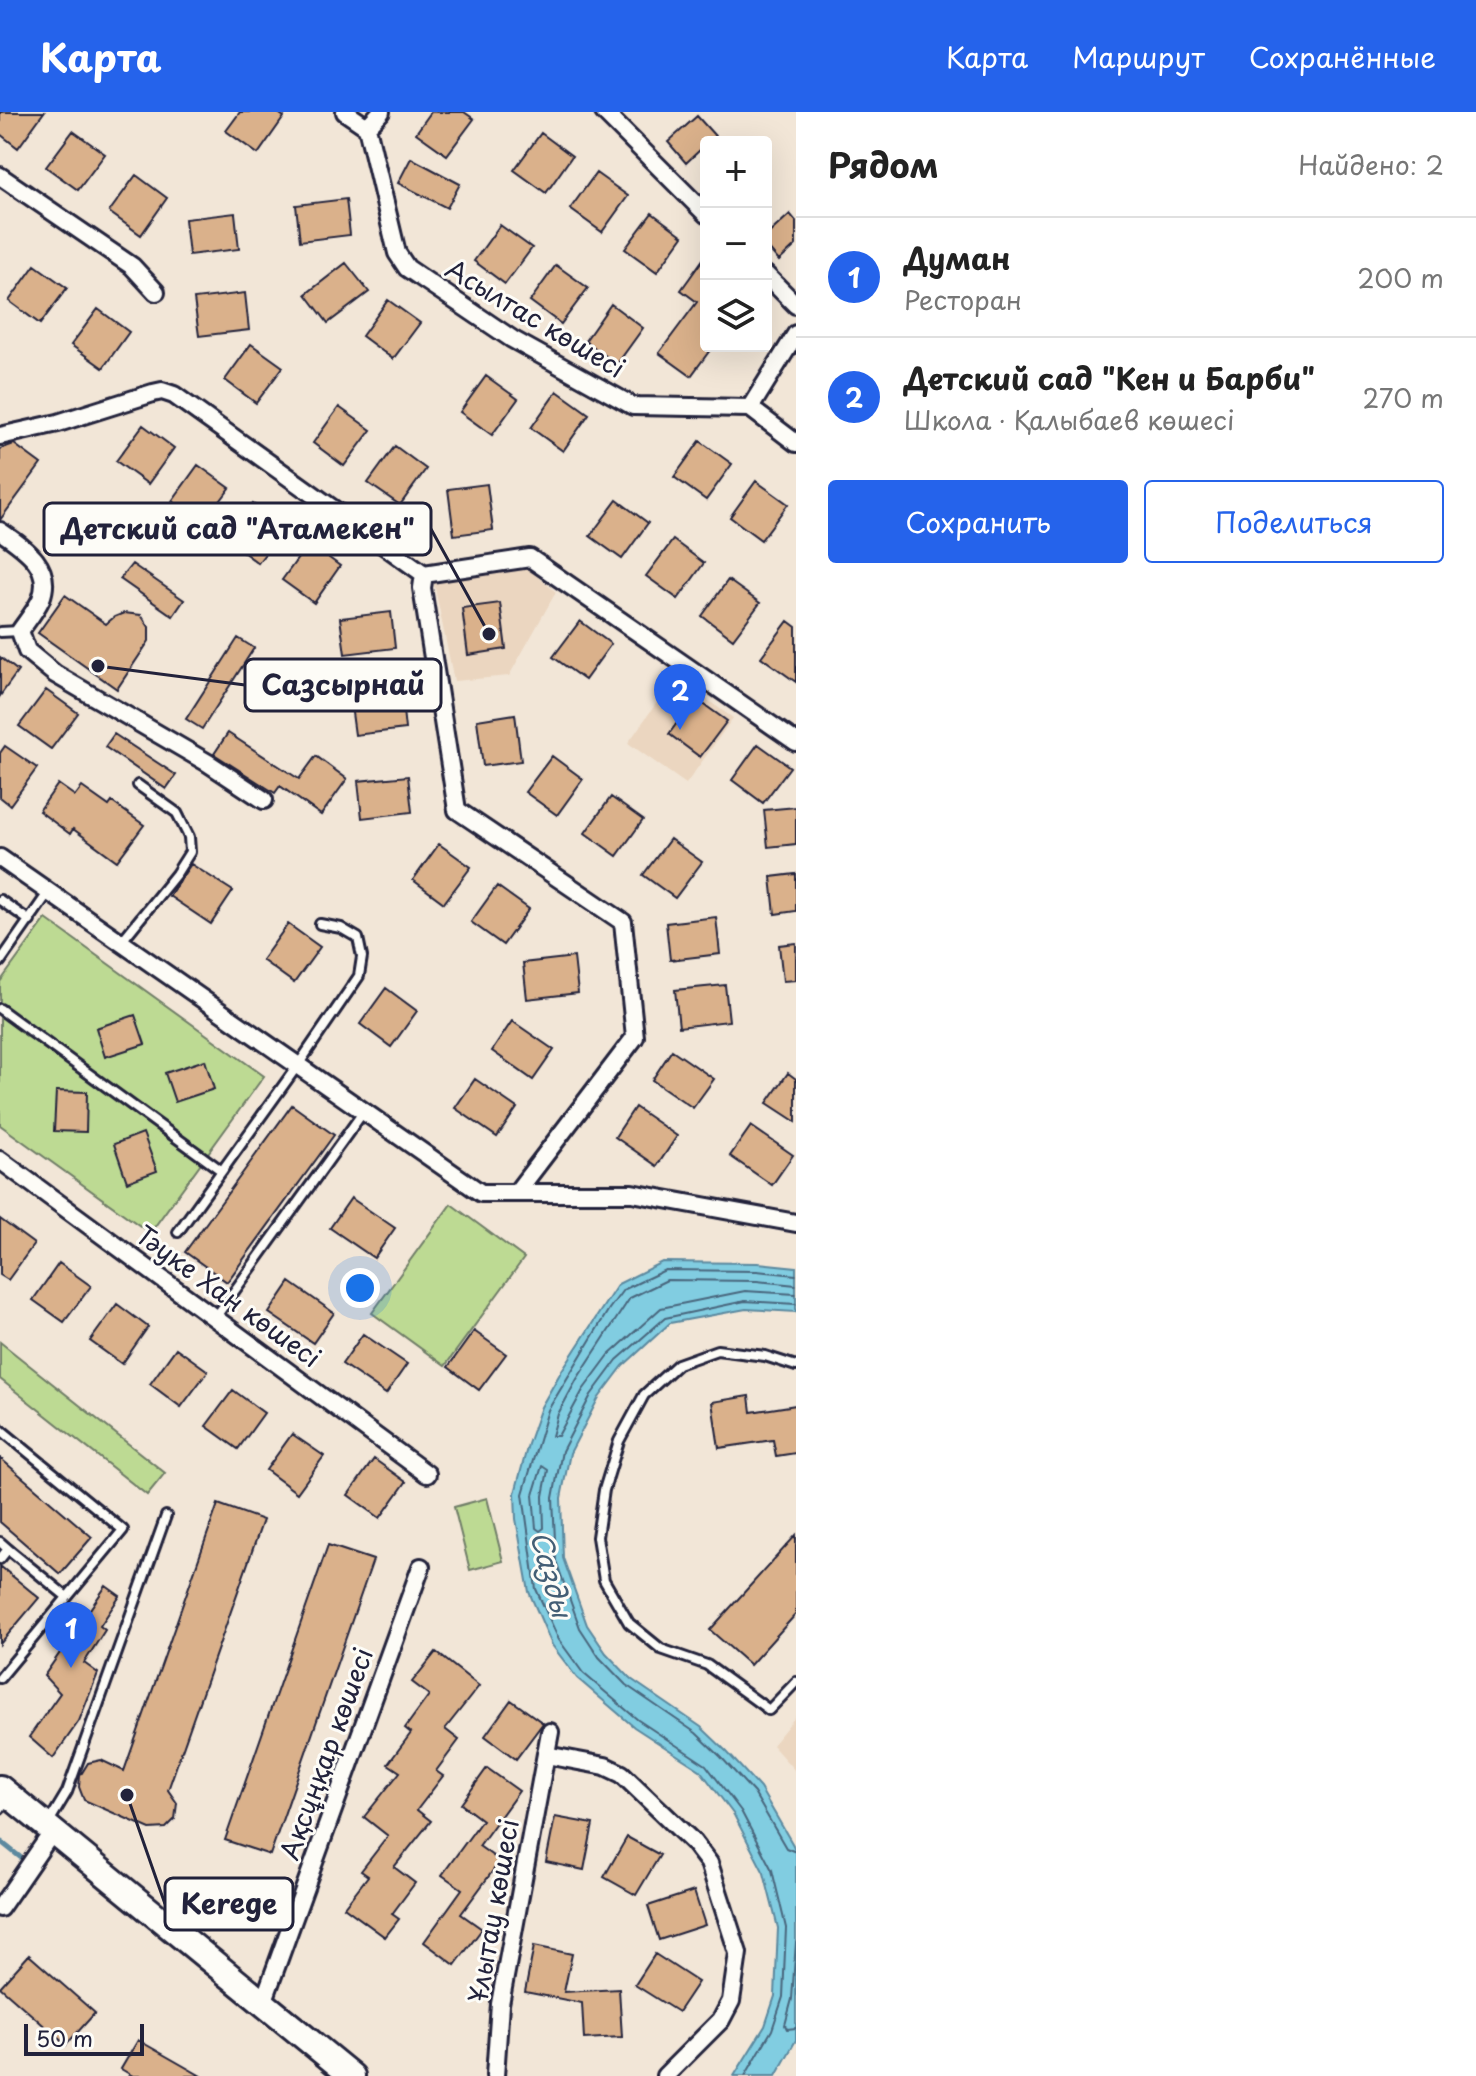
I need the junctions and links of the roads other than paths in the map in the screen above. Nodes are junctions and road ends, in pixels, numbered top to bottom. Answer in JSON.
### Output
{"nodes":[{"id":1,"x":345,"y":112,"type":"edge"},
{"id":2,"x":381,"y":112,"type":"edge"},
{"id":3,"x":604,"y":112,"type":"edge"},
{"id":4,"x":367,"y":127,"type":"junction"},
{"id":5,"x":0,"y":176,"type":"edge"},
{"id":6,"x":700,"y":208,"type":"edge"},
{"id":7,"x":771,"y":280,"type":"edge"},
{"id":8,"x":156,"y":292,"type":"dead end"},
{"id":9,"x":796,"y":305,"type":"edge"},
{"id":10,"x":796,"y":334,"type":"edge"},
{"id":11,"x":750,"y":408,"type":"junction"},
{"id":12,"x":0,"y":436,"type":"edge"},
{"id":13,"x":796,"y":443,"type":"edge"},
{"id":14,"x":0,"y":531,"type":"edge"},
{"id":15,"x":424,"y":574,"type":"junction"},
{"id":16,"x":20,"y":631,"type":"junction"},
{"id":17,"x":0,"y":632,"type":"edge"},
{"id":18,"x":796,"y":742,"type":"edge"},
{"id":19,"x":138,"y":785,"type":"dead end"},
{"id":20,"x":264,"y":800,"type":"dead end"},
{"id":21,"x":0,"y":858,"type":"edge"},
{"id":22,"x":49,"y":892,"type":"junction"},
{"id":23,"x":0,"y":900,"type":"edge"},
{"id":24,"x":30,"y":921,"type":"junction"},
{"id":25,"x":320,"y":924,"type":"dead end"},
{"id":26,"x":121,"y":942,"type":"junction"},
{"id":27,"x":0,"y":962,"type":"edge"},
{"id":28,"x":0,"y":1009,"type":"edge"},
{"id":29,"x":298,"y":1065,"type":"junction"},
{"id":30,"x":364,"y":1111,"type":"junction"},
{"id":31,"x":0,"y":1160,"type":"edge"},
{"id":32,"x":222,"y":1171,"type":"junction"},
{"id":33,"x":516,"y":1193,"type":"junction"},
{"id":34,"x":796,"y":1223,"type":"edge"},
{"id":35,"x":178,"y":1232,"type":"dead end"},
{"id":36,"x":215,"y":1318,"type":"junction"},
{"id":37,"x":796,"y":1366,"type":"edge"},
{"id":38,"x":0,"y":1429,"type":"edge"},
{"id":39,"x":427,"y":1474,"type":"dead end"},
{"id":40,"x":166,"y":1516,"type":"dead end"},
{"id":41,"x":0,"y":1542,"type":"edge"},
{"id":42,"x":8,"y":1549,"type":"junction"},
{"id":43,"x":0,"y":1559,"type":"edge"},
{"id":44,"x":421,"y":1567,"type":"dead end"},
{"id":45,"x":67,"y":1597,"type":"junction"},
{"id":46,"x":0,"y":1678,"type":"edge"},
{"id":47,"x":796,"y":1682,"type":"edge"},
{"id":48,"x":550,"y":1732,"type":"dead end"},
{"id":49,"x":546,"y":1755,"type":"junction"},
{"id":50,"x":3,"y":1798,"type":"edge"},
{"id":51,"x":49,"y":1829,"type":"junction"},
{"id":52,"x":0,"y":1908,"type":"edge"},
{"id":53,"x":263,"y":2003,"type":"junction"},
{"id":54,"x":352,"y":2076,"type":"edge"},
{"id":55,"x":495,"y":2076,"type":"edge"},
{"id":56,"x":665,"y":2076,"type":"edge"}],
"edges":[{"from":1,"to":4,"type":"street"},
{"from":2,"to":4,"type":"street"},
{"from":3,"to":6,"type":"street"},
{"from":4,"to":11,"type":"street","name":"Асылтас көшесі"},
{"from":5,"to":8,"type":"street"},
{"from":7,"to":9,"type":"street"},
{"from":10,"to":11,"type":"street"},
{"from":11,"to":13,"type":"street"},
{"from":12,"to":15,"type":"street"},
{"from":14,"to":16,"type":"street"},
{"from":15,"to":18,"type":"street"},
{"from":15,"to":33,"type":"street"},
{"from":16,"to":17,"type":"lane"},
{"from":16,"to":20,"type":"street"},
{"from":19,"to":26,"type":"lane"},
{"from":21,"to":22,"type":"street"},
{"from":22,"to":24,"type":"lane"},
{"from":22,"to":26,"type":"street"},
{"from":23,"to":24,"type":"lane"},
{"from":24,"to":27,"type":"lane"},
{"from":25,"to":29,"type":"lane"},
{"from":26,"to":29,"type":"street"},
{"from":28,"to":32,"type":"lane"},
{"from":29,"to":30,"type":"street"},
{"from":29,"to":32,"type":"lane"},
{"from":30,"to":33,"type":"street"},
{"from":30,"to":36,"type":"lane"},
{"from":31,"to":36,"type":"street","name":"Тәуке Хан көшесі"},
{"from":32,"to":35,"type":"lane"},
{"from":33,"to":34,"type":"street"},
{"from":36,"to":39,"type":"street","name":"Тәуке Хан көшесі"},
{"from":37,"to":47,"type":"lane"},
{"from":38,"to":45,"type":"lane"},
{"from":40,"to":51,"type":"lane"},
{"from":41,"to":42,"type":"lane"},
{"from":42,"to":43,"type":"lane"},
{"from":42,"to":45,"type":"lane"},
{"from":44,"to":53,"type":"street","name":"Ақсұңқар көшесі"},
{"from":45,"to":46,"type":"lane"},
{"from":48,"to":49,"type":"street","name":"Ұлытау көшесі"},
{"from":49,"to":55,"type":"street","name":"Ұлытау көшесі"},
{"from":49,"to":56,"type":"street"},
{"from":50,"to":51,"type":"main road"},
{"from":51,"to":52,"type":"street"},
{"from":51,"to":53,"type":"main road"},
{"from":53,"to":54,"type":"main road"}]}
